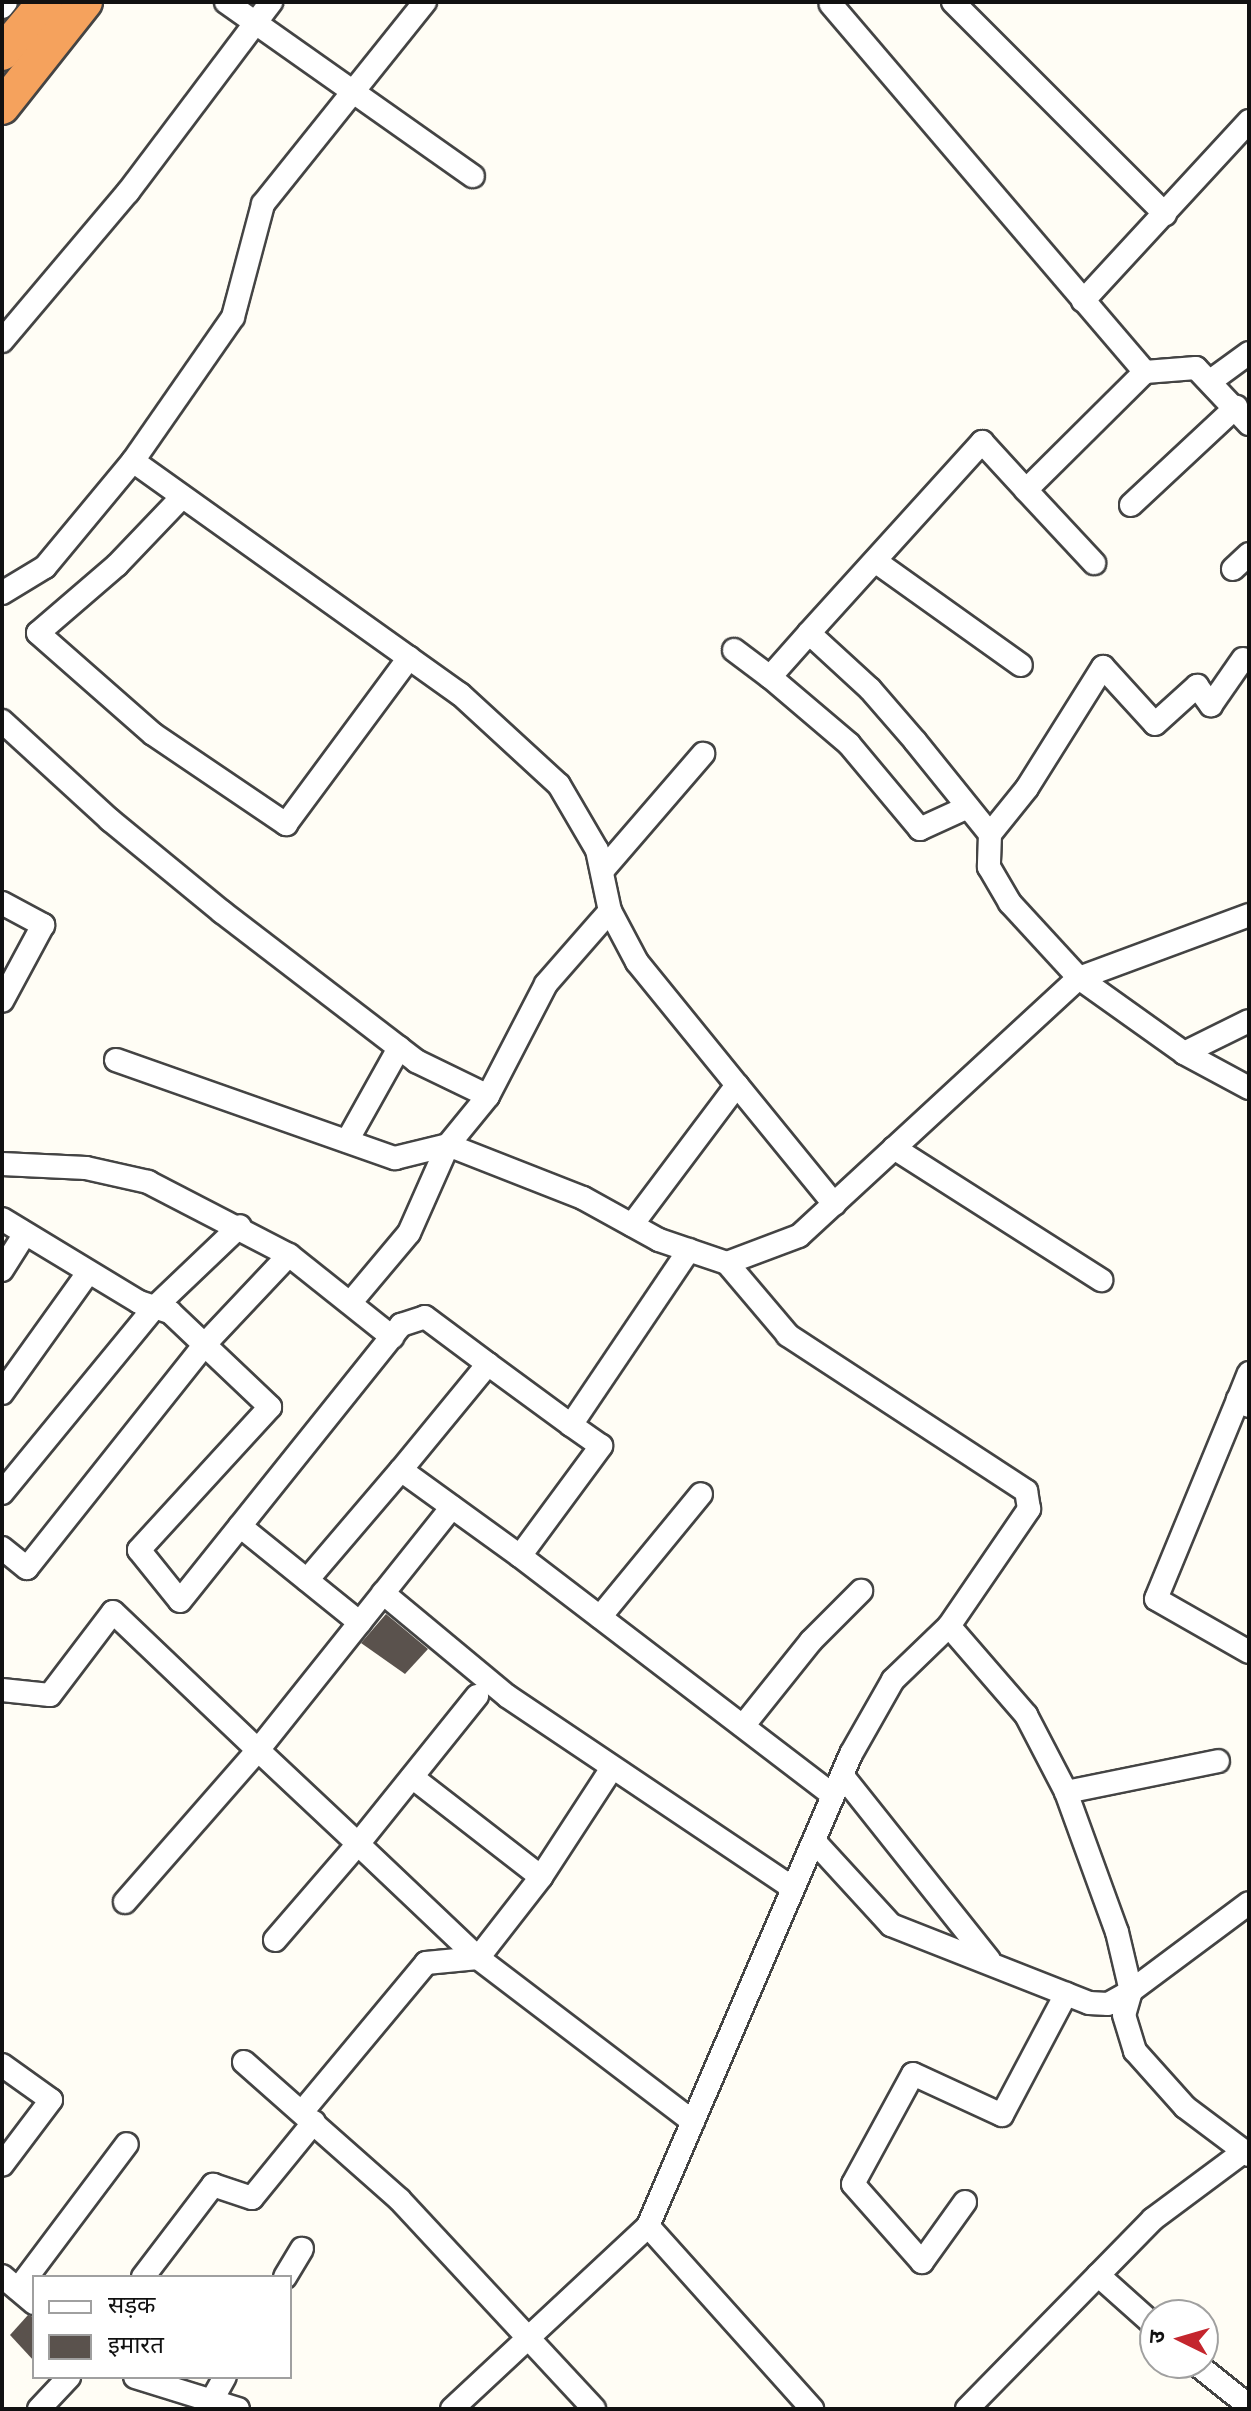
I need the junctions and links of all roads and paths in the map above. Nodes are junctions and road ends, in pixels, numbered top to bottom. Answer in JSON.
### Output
{"nodes":[{"id":1,"x":6,"y":2,"type":"edge"},
{"id":2,"x":45,"y":2,"type":"edge"},
{"id":3,"x":85,"y":2,"type":"edge"},
{"id":4,"x":226,"y":2,"type":"edge"},
{"id":5,"x":425,"y":2,"type":"edge"},
{"id":6,"x":953,"y":2,"type":"edge"},
{"id":7,"x":831,"y":4,"type":"edge"},
{"id":8,"x":2,"y":7,"type":"edge"},
{"id":9,"x":264,"y":11,"type":"edge"},
{"id":10,"x":2,"y":53,"type":"edge"},
{"id":11,"x":352,"y":92,"type":"junction"},
{"id":12,"x":2,"y":107,"type":"edge"},
{"id":13,"x":1249,"y":121,"type":"edge"},
{"id":14,"x":473,"y":176,"type":"dead end"},
{"id":15,"x":1165,"y":214,"type":"junction"},
{"id":16,"x":1083,"y":301,"type":"junction"},
{"id":17,"x":2,"y":341,"type":"edge"},
{"id":18,"x":1249,"y":353,"type":"edge"},
{"id":19,"x":1145,"y":372,"type":"junction"},
{"id":20,"x":1212,"y":380,"type":"junction"},
{"id":21,"x":1242,"y":415,"type":"edge"},
{"id":22,"x":133,"y":461,"type":"junction"},
{"id":23,"x":1026,"y":490,"type":"junction"},
{"id":24,"x":181,"y":498,"type":"junction"},
{"id":25,"x":1131,"y":505,"type":"dead end"},
{"id":26,"x":875,"y":561,"type":"junction"},
{"id":27,"x":1094,"y":563,"type":"dead end"},
{"id":28,"x":2,"y":593,"type":"edge"},
{"id":29,"x":809,"y":633,"type":"junction"},
{"id":30,"x":734,"y":650,"type":"dead end"},
{"id":31,"x":409,"y":658,"type":"junction"},
{"id":32,"x":1243,"y":659,"type":"dead end"},
{"id":33,"x":1021,"y":665,"type":"dead end"},
{"id":34,"x":770,"y":677,"type":"junction"},
{"id":35,"x":2,"y":721,"type":"edge"},
{"id":36,"x":703,"y":754,"type":"dead end"},
{"id":37,"x":968,"y":807,"type":"junction"},
{"id":38,"x":990,"y":834,"type":"junction"},
{"id":39,"x":602,"y":871,"type":"junction"},
{"id":40,"x":2,"y":903,"type":"edge"},
{"id":41,"x":610,"y":911,"type":"junction"},
{"id":42,"x":1249,"y":915,"type":"edge"},
{"id":43,"x":1079,"y":978,"type":"junction"},
{"id":44,"x":2,"y":1001,"type":"edge"},
{"id":45,"x":1249,"y":1021,"type":"edge"},
{"id":46,"x":399,"y":1048,"type":"junction"},
{"id":47,"x":1184,"y":1053,"type":"junction"},
{"id":48,"x":116,"y":1060,"type":"dead end"},
{"id":49,"x":737,"y":1085,"type":"junction"},
{"id":50,"x":1249,"y":1088,"type":"edge"},
{"id":51,"x":488,"y":1096,"type":"junction"},
{"id":52,"x":347,"y":1141,"type":"junction"},
{"id":53,"x":448,"y":1145,"type":"junction"},
{"id":54,"x":894,"y":1148,"type":"junction"},
{"id":55,"x":2,"y":1164,"type":"edge"},
{"id":56,"x":834,"y":1204,"type":"junction"},
{"id":57,"x":2,"y":1219,"type":"edge"},
{"id":58,"x":632,"y":1225,"type":"junction"},
{"id":59,"x":240,"y":1226,"type":"junction"},
{"id":60,"x":24,"y":1235,"type":"junction"},
{"id":61,"x":689,"y":1250,"type":"junction"},
{"id":62,"x":289,"y":1255,"type":"junction"},
{"id":63,"x":727,"y":1263,"type":"junction"},
{"id":64,"x":2,"y":1270,"type":"edge"},
{"id":65,"x":88,"y":1273,"type":"junction"},
{"id":66,"x":1101,"y":1280,"type":"dead end"},
{"id":67,"x":351,"y":1302,"type":"junction"},
{"id":68,"x":155,"y":1307,"type":"junction"},
{"id":69,"x":392,"y":1337,"type":"junction"},
{"id":70,"x":205,"y":1344,"type":"junction"},
{"id":71,"x":488,"y":1364,"type":"junction"},
{"id":72,"x":1249,"y":1373,"type":"edge"},
{"id":73,"x":2,"y":1393,"type":"edge"},
{"id":74,"x":1243,"y":1403,"type":"edge"},
{"id":75,"x":571,"y":1425,"type":"junction"},
{"id":76,"x":401,"y":1470,"type":"junction"},
{"id":77,"x":2,"y":1493,"type":"edge"},
{"id":78,"x":701,"y":1494,"type":"dead end"},
{"id":79,"x":452,"y":1507,"type":"junction"},
{"id":80,"x":240,"y":1526,"type":"junction"},
{"id":81,"x":2,"y":1548,"type":"edge"},
{"id":82,"x":520,"y":1556,"type":"junction"},
{"id":83,"x":307,"y":1580,"type":"junction"},
{"id":84,"x":861,"y":1591,"type":"dead end"},
{"id":85,"x":383,"y":1593,"type":"junction"},
{"id":86,"x":600,"y":1617,"type":"junction"},
{"id":87,"x":360,"y":1623,"type":"junction"},
{"id":88,"x":949,"y":1626,"type":"junction"},
{"id":89,"x":1249,"y":1652,"type":"edge"},
{"id":90,"x":2,"y":1690,"type":"edge"},
{"id":91,"x":477,"y":1696,"type":"dead end"},
{"id":92,"x":743,"y":1726,"type":"junction"},
{"id":93,"x":258,"y":1750,"type":"junction"},
{"id":94,"x":1218,"y":1761,"type":"dead end"},
{"id":95,"x":612,"y":1768,"type":"junction"},
{"id":96,"x":412,"y":1777,"type":"junction"},
{"id":97,"x":838,"y":1785,"type":"junction"},
{"id":98,"x":1066,"y":1792,"type":"junction"},
{"id":99,"x":814,"y":1841,"type":"junction"},
{"id":100,"x":358,"y":1844,"type":"junction"},
{"id":101,"x":541,"y":1877,"type":"junction"},
{"id":102,"x":793,"y":1888,"type":"junction"},
{"id":103,"x":125,"y":1902,"type":"dead end"},
{"id":104,"x":1249,"y":1903,"type":"edge"},
{"id":105,"x":275,"y":1940,"type":"dead end"},
{"id":106,"x":478,"y":1958,"type":"junction"},
{"id":107,"x":990,"y":1961,"type":"junction"},
{"id":108,"x":1131,"y":1991,"type":"junction"},
{"id":109,"x":1066,"y":1994,"type":"junction"},
{"id":110,"x":244,"y":2062,"type":"dead end"},
{"id":111,"x":2,"y":2065,"type":"edge"},
{"id":112,"x":308,"y":2117,"type":"junction"},
{"id":113,"x":693,"y":2122,"type":"junction"},
{"id":114,"x":127,"y":2144,"type":"dead end"},
{"id":115,"x":1246,"y":2154,"type":"edge"},
{"id":116,"x":2,"y":2165,"type":"edge"},
{"id":117,"x":965,"y":2202,"type":"dead end"},
{"id":118,"x":648,"y":2226,"type":"junction"},
{"id":119,"x":302,"y":2249,"type":"dead end"},
{"id":120,"x":145,"y":2275,"type":"edge"},
{"id":121,"x":286,"y":2275,"type":"edge"},
{"id":122,"x":1098,"y":2275,"type":"junction"},
{"id":123,"x":18,"y":2289,"type":"edge"},
{"id":124,"x":1139,"y":2312,"type":"edge"},
{"id":125,"x":527,"y":2339,"type":"junction"},
{"id":126,"x":67,"y":2379,"type":"edge"},
{"id":127,"x":142,"y":2379,"type":"edge"},
{"id":128,"x":224,"y":2379,"type":"edge"},
{"id":129,"x":1215,"y":2379,"type":"edge"},
{"id":130,"x":212,"y":2400,"type":"junction"},
{"id":131,"x":1249,"y":2406,"type":"edge"},
{"id":132,"x":39,"y":2409,"type":"edge"},
{"id":133,"x":238,"y":2409,"type":"edge"},
{"id":134,"x":452,"y":2409,"type":"edge"},
{"id":135,"x":594,"y":2409,"type":"edge"},
{"id":136,"x":812,"y":2409,"type":"edge"},
{"id":137,"x":967,"y":2409,"type":"edge"}],
"edges":[{"from":1,"to":8,"type":"street"},
{"from":2,"to":10,"type":"highway"},
{"from":3,"to":12,"type":"highway"},
{"from":4,"to":9,"type":"street"},
{"from":5,"to":11,"type":"street"},
{"from":6,"to":15,"type":"street"},
{"from":7,"to":16,"type":"street"},
{"from":9,"to":11,"type":"street"},
{"from":9,"to":17,"type":"street"},
{"from":11,"to":14,"type":"street"},
{"from":11,"to":22,"type":"street"},
{"from":13,"to":15,"type":"street"},
{"from":15,"to":16,"type":"street"},
{"from":16,"to":19,"type":"street"},
{"from":18,"to":20,"type":"street"},
{"from":19,"to":20,"type":"street"},
{"from":19,"to":23,"type":"street"},
{"from":20,"to":21,"type":"street"},
{"from":21,"to":25,"type":"street"},
{"from":22,"to":24,"type":"street"},
{"from":22,"to":28,"type":"street"},
{"from":23,"to":26,"type":"street"},
{"from":23,"to":27,"type":"street"},
{"from":24,"to":31,"type":"street"},
{"from":24,"to":31,"type":"street"},
{"from":26,"to":29,"type":"street"},
{"from":26,"to":33,"type":"street"},
{"from":29,"to":34,"type":"street"},
{"from":29,"to":37,"type":"street"},
{"from":30,"to":34,"type":"street"},
{"from":31,"to":39,"type":"street"},
{"from":32,"to":38,"type":"street"},
{"from":34,"to":37,"type":"street"},
{"from":35,"to":46,"type":"street"},
{"from":36,"to":39,"type":"street"},
{"from":37,"to":38,"type":"street"},
{"from":38,"to":43,"type":"street"},
{"from":39,"to":41,"type":"street"},
{"from":40,"to":44,"type":"street"},
{"from":41,"to":49,"type":"street"},
{"from":41,"to":51,"type":"street"},
{"from":42,"to":43,"type":"street"},
{"from":43,"to":47,"type":"street"},
{"from":43,"to":54,"type":"street"},
{"from":45,"to":47,"type":"street"},
{"from":46,"to":51,"type":"street"},
{"from":46,"to":52,"type":"street"},
{"from":47,"to":50,"type":"street"},
{"from":48,"to":52,"type":"street"},
{"from":49,"to":56,"type":"street"},
{"from":49,"to":58,"type":"street"},
{"from":51,"to":53,"type":"street"},
{"from":52,"to":53,"type":"street"},
{"from":53,"to":58,"type":"street"},
{"from":53,"to":67,"type":"street"},
{"from":54,"to":56,"type":"street"},
{"from":54,"to":66,"type":"street"},
{"from":55,"to":59,"type":"street"},
{"from":56,"to":63,"type":"street"},
{"from":57,"to":60,"type":"street"},
{"from":58,"to":61,"type":"street"},
{"from":59,"to":62,"type":"street"},
{"from":59,"to":68,"type":"street"},
{"from":60,"to":64,"type":"street"},
{"from":60,"to":65,"type":"street"},
{"from":61,"to":63,"type":"street"},
{"from":61,"to":75,"type":"street"},
{"from":62,"to":67,"type":"street"},
{"from":62,"to":70,"type":"street"},
{"from":63,"to":88,"type":"street"},
{"from":65,"to":68,"type":"street"},
{"from":65,"to":73,"type":"street"},
{"from":67,"to":69,"type":"street"},
{"from":68,"to":70,"type":"street"},
{"from":68,"to":77,"type":"street"},
{"from":69,"to":71,"type":"street"},
{"from":69,"to":80,"type":"street"},
{"from":70,"to":80,"type":"street"},
{"from":70,"to":81,"type":"street"},
{"from":71,"to":75,"type":"street"},
{"from":71,"to":76,"type":"street"},
{"from":72,"to":74,"type":"street"},
{"from":74,"to":89,"type":"street"},
{"from":75,"to":82,"type":"street"},
{"from":76,"to":79,"type":"street"},
{"from":76,"to":83,"type":"street"},
{"from":78,"to":86,"type":"street"},
{"from":79,"to":82,"type":"street"},
{"from":79,"to":85,"type":"street"},
{"from":80,"to":83,"type":"street"},
{"from":82,"to":86,"type":"street"},
{"from":83,"to":87,"type":"street"},
{"from":84,"to":92,"type":"street"},
{"from":85,"to":87,"type":"street"},
{"from":85,"to":95,"type":"street"},
{"from":86,"to":92,"type":"street"},
{"from":87,"to":93,"type":"street"},
{"from":88,"to":97,"type":"street"},
{"from":88,"to":98,"type":"street"},
{"from":90,"to":93,"type":"street"},
{"from":91,"to":96,"type":"street"},
{"from":92,"to":97,"type":"street"},
{"from":93,"to":100,"type":"street"},
{"from":93,"to":103,"type":"street"},
{"from":94,"to":98,"type":"street"},
{"from":95,"to":101,"type":"street"},
{"from":95,"to":102,"type":"street"},
{"from":96,"to":100,"type":"street"},
{"from":96,"to":101,"type":"street"},
{"from":97,"to":99,"type":"street"},
{"from":97,"to":107,"type":"street"},
{"from":98,"to":108,"type":"street"},
{"from":99,"to":102,"type":"street"},
{"from":99,"to":107,"type":"street"},
{"from":100,"to":105,"type":"street"},
{"from":100,"to":106,"type":"street"},
{"from":101,"to":106,"type":"street"},
{"from":102,"to":113,"type":"street"},
{"from":104,"to":108,"type":"street"},
{"from":106,"to":112,"type":"street"},
{"from":106,"to":113,"type":"street"},
{"from":107,"to":109,"type":"street"},
{"from":108,"to":109,"type":"street"},
{"from":108,"to":115,"type":"street"},
{"from":109,"to":117,"type":"street"},
{"from":110,"to":112,"type":"street"},
{"from":111,"to":116,"type":"street"},
{"from":112,"to":120,"type":"street"},
{"from":112,"to":125,"type":"street"},
{"from":113,"to":118,"type":"street"},
{"from":114,"to":123,"type":"street"},
{"from":115,"to":122,"type":"street"},
{"from":118,"to":125,"type":"street"},
{"from":118,"to":136,"type":"street"},
{"from":119,"to":121,"type":"street"},
{"from":122,"to":124,"type":"street"},
{"from":122,"to":137,"type":"street"},
{"from":125,"to":134,"type":"street"},
{"from":125,"to":135,"type":"street"},
{"from":126,"to":132,"type":"street"},
{"from":127,"to":130,"type":"street"},
{"from":128,"to":130,"type":"street"},
{"from":129,"to":131,"type":"street"},
{"from":130,"to":133,"type":"street"}]}
